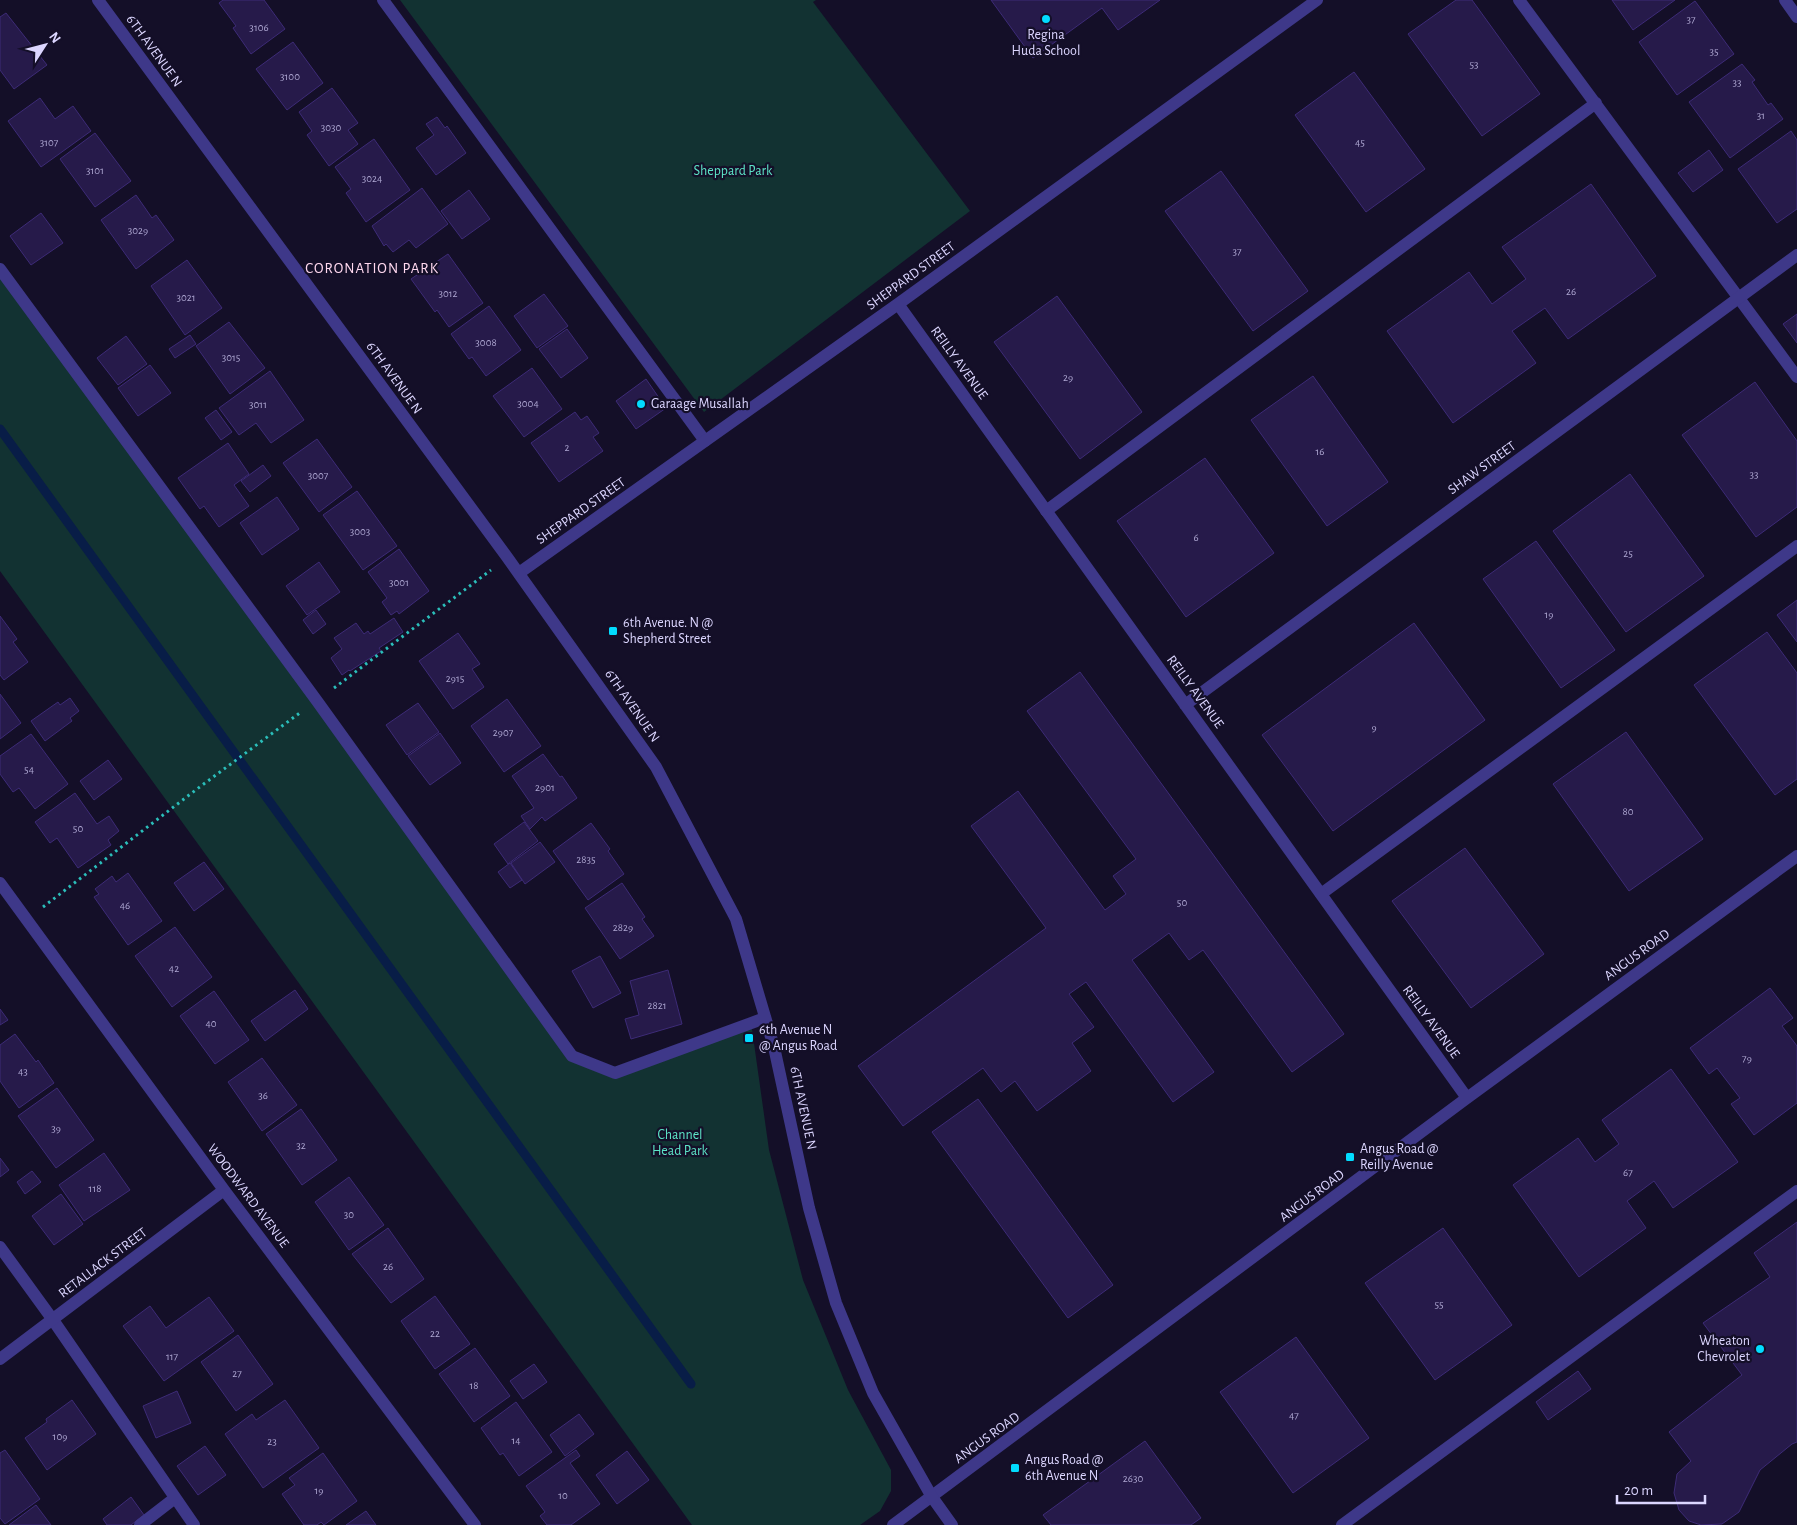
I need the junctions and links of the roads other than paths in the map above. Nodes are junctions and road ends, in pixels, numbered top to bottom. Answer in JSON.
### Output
{"nodes":[{"id":1,"x":98,"y":0,"type":"edge"},
{"id":2,"x":383,"y":0,"type":"edge"},
{"id":3,"x":1317,"y":0,"type":"edge"},
{"id":4,"x":1519,"y":0,"type":"edge"},
{"id":5,"x":1785,"y":0,"type":"edge"},
{"id":6,"x":1797,"y":17,"type":"edge"},
{"id":7,"x":1596,"y":103,"type":"junction"},
{"id":8,"x":1797,"y":255,"type":"edge"},
{"id":9,"x":0,"y":268,"type":"edge"},
{"id":10,"x":1739,"y":298,"type":"junction"},
{"id":11,"x":898,"y":304,"type":"junction"},
{"id":12,"x":1797,"y":377,"type":"edge"},
{"id":13,"x":705,"y":441,"type":"junction"},
{"id":14,"x":1046,"y":511,"type":"junction"},
{"id":15,"x":1797,"y":546,"type":"edge"},
{"id":16,"x":519,"y":573,"type":"junction"},
{"id":17,"x":1185,"y":705,"type":"junction"},
{"id":18,"x":1797,"y":856,"type":"edge"},
{"id":19,"x":0,"y":884,"type":"edge"},
{"id":20,"x":1321,"y":894,"type":"junction"},
{"id":21,"x":765,"y":1018,"type":"junction"},
{"id":22,"x":1467,"y":1098,"type":"junction"},
{"id":23,"x":224,"y":1190,"type":"junction"},
{"id":24,"x":1797,"y":1191,"type":"edge"},
{"id":25,"x":0,"y":1247,"type":"edge"},
{"id":26,"x":53,"y":1320,"type":"junction"},
{"id":27,"x":0,"y":1359,"type":"edge"},
{"id":28,"x":932,"y":1497,"type":"junction"},
{"id":29,"x":175,"y":1498,"type":"junction"},
{"id":30,"x":140,"y":1525,"type":"edge"},
{"id":31,"x":194,"y":1525,"type":"edge"},
{"id":32,"x":475,"y":1525,"type":"edge"},
{"id":33,"x":893,"y":1525,"type":"edge"},
{"id":34,"x":952,"y":1525,"type":"edge"},
{"id":35,"x":1342,"y":1525,"type":"edge"}],
"edges":[{"from":1,"to":16,"type":"street","name":"6TH AVENUE N"},
{"from":2,"to":13,"type":"street"},
{"from":3,"to":11,"type":"street","name":"SHEPPARD STREET"},
{"from":4,"to":7,"type":"street"},
{"from":5,"to":6,"type":"street"},
{"from":7,"to":10,"type":"street"},
{"from":7,"to":14,"type":"street"},
{"from":8,"to":10,"type":"street","name":"SHAW STREET"},
{"from":9,"to":21,"type":"street"},
{"from":10,"to":12,"type":"street"},
{"from":10,"to":17,"type":"street","name":"SHAW STREET"},
{"from":11,"to":13,"type":"street","name":"SHEPPARD STREET"},
{"from":11,"to":14,"type":"street","name":"REILLY AVENUE"},
{"from":13,"to":16,"type":"street","name":"SHEPPARD STREET"},
{"from":14,"to":17,"type":"street","name":"REILLY AVENUE"},
{"from":15,"to":20,"type":"street"},
{"from":16,"to":21,"type":"street","name":"6TH AVENUE N"},
{"from":17,"to":20,"type":"street","name":"REILLY AVENUE"},
{"from":18,"to":22,"type":"street","name":"ANGUS ROAD"},
{"from":19,"to":23,"type":"street","name":"WOODWARD AVENUE"},
{"from":20,"to":22,"type":"street","name":"REILLY AVENUE"},
{"from":21,"to":28,"type":"street","name":"6TH AVENUE N"},
{"from":22,"to":28,"type":"street","name":"ANGUS ROAD"},
{"from":23,"to":26,"type":"street","name":"RETALLACK STREET"},
{"from":23,"to":32,"type":"street","name":"WOODWARD AVENUE"},
{"from":24,"to":35,"type":"street"},
{"from":25,"to":26,"type":"street"},
{"from":26,"to":27,"type":"street","name":"RETALLACK STREET"},
{"from":26,"to":29,"type":"street"},
{"from":28,"to":33,"type":"street","name":"ANGUS ROAD"},
{"from":28,"to":34,"type":"street","name":"6TH AVENUE N"},
{"from":29,"to":30,"type":"street"},
{"from":29,"to":31,"type":"street"}]}
